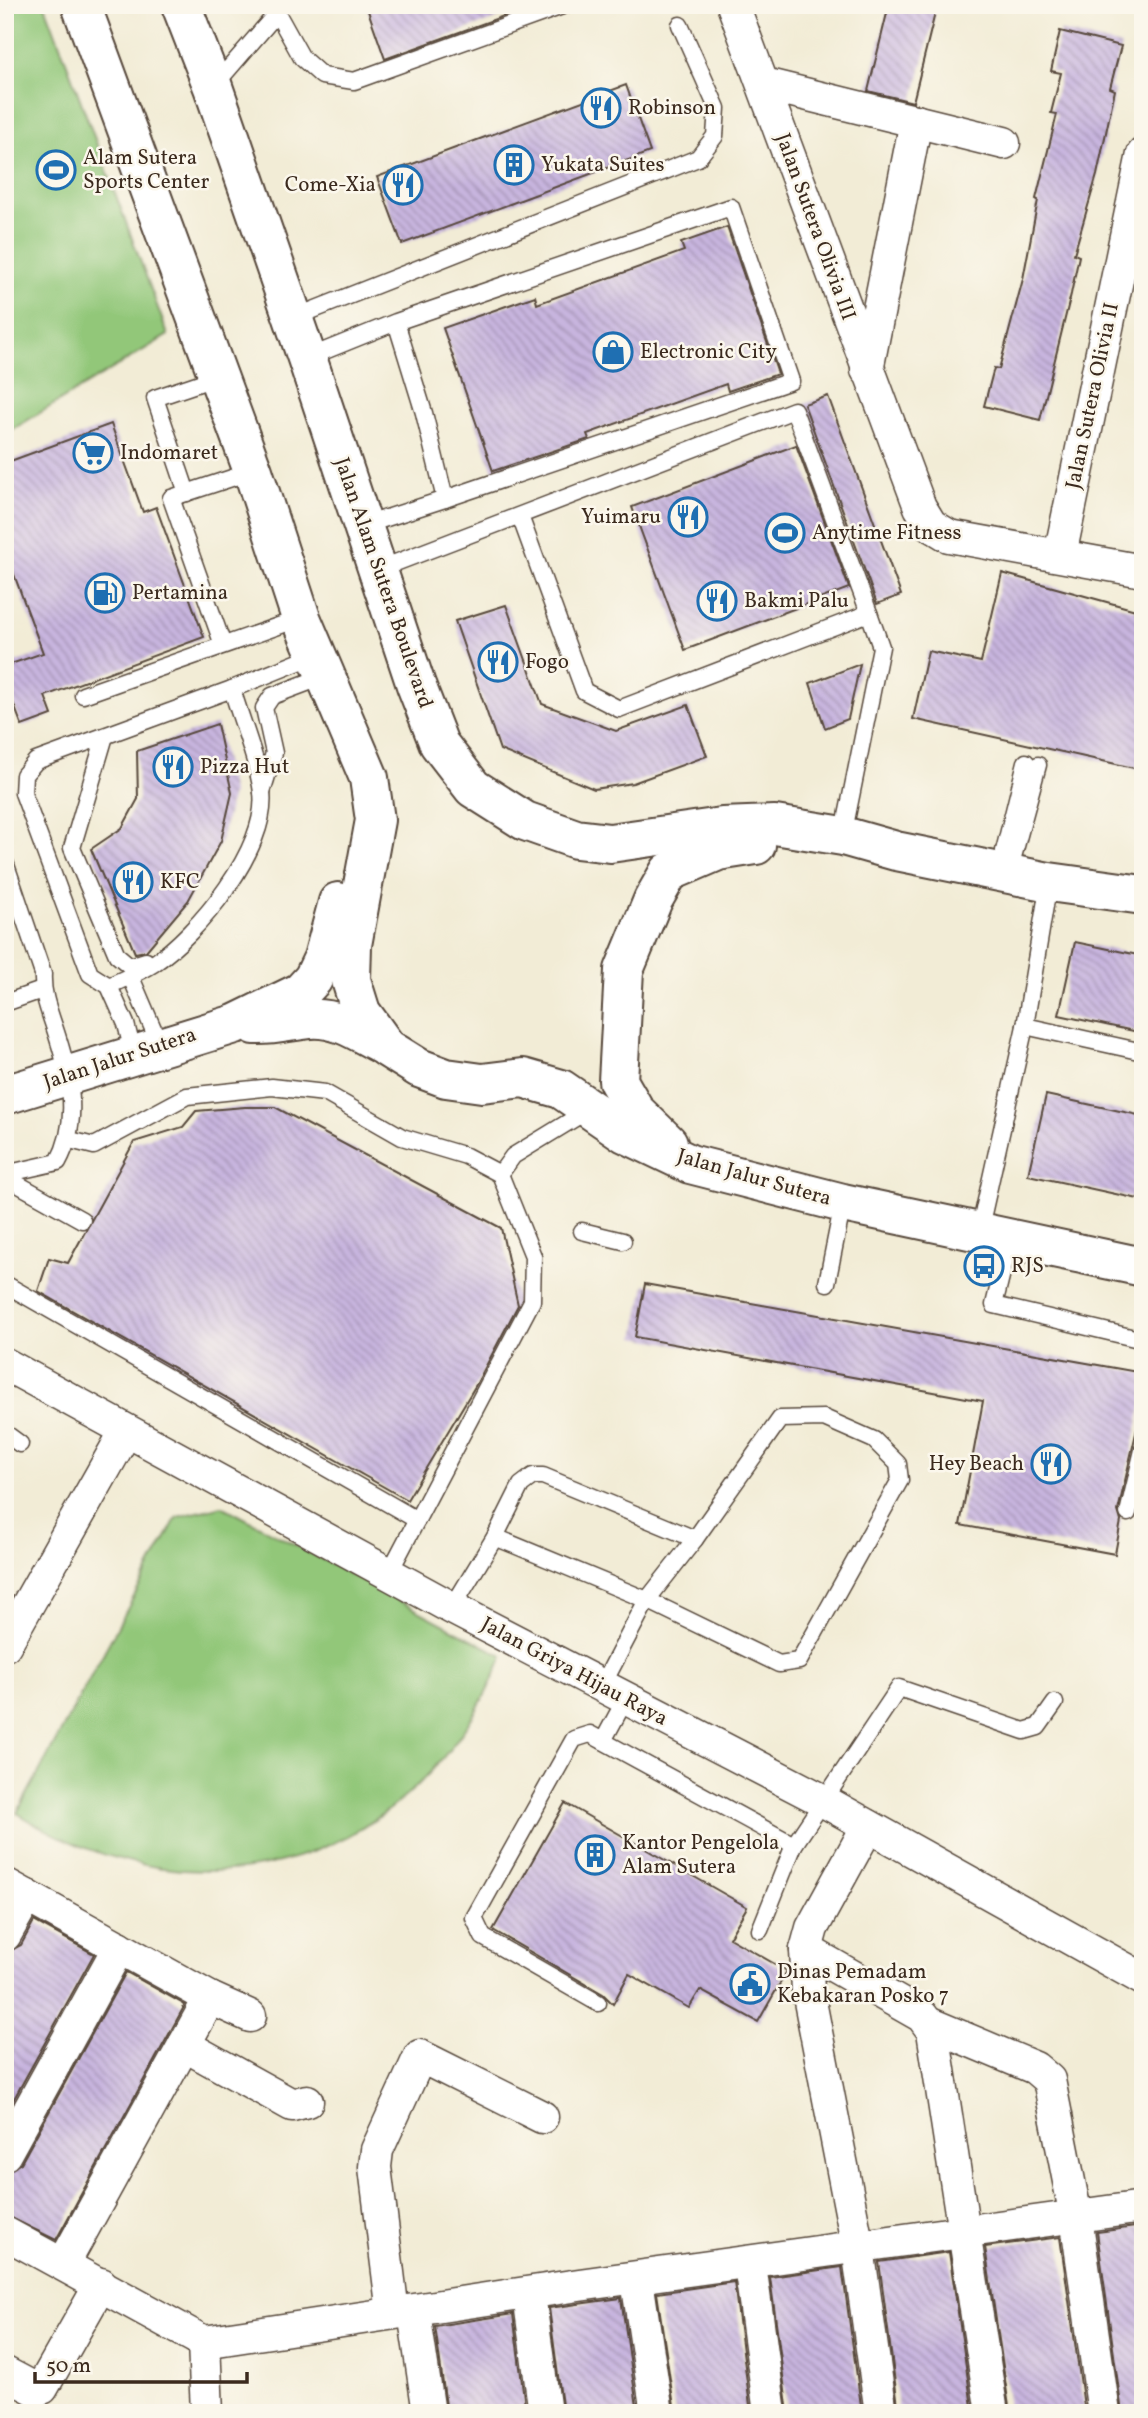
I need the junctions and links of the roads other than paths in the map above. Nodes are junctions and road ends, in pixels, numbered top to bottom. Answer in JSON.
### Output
{"nodes":[{"id":1,"x":81,"y":5,"type":"edge"},
{"id":2,"x":181,"y":5,"type":"edge"},
{"id":3,"x":565,"y":5,"type":"edge"},
{"id":4,"x":733,"y":5,"type":"edge"},
{"id":5,"x":275,"y":9,"type":"edge"},
{"id":6,"x":680,"y":25,"type":"dead end"},
{"id":7,"x":764,"y":84,"type":"junction"},
{"id":8,"x":213,"y":88,"type":"junction"},
{"id":9,"x":916,"y":121,"type":"junction"},
{"id":10,"x":1003,"y":143,"type":"dead end"},
{"id":11,"x":1143,"y":154,"type":"edge"},
{"id":12,"x":293,"y":318,"type":"junction"},
{"id":13,"x":396,"y":322,"type":"junction"},
{"id":14,"x":307,"y":358,"type":"junction"},
{"id":15,"x":867,"y":370,"type":"junction"},
{"id":16,"x":217,"y":377,"type":"junction"},
{"id":17,"x":253,"y":471,"type":"junction"},
{"id":18,"x":187,"y":493,"type":"junction"},
{"id":19,"x":445,"y":499,"type":"junction"},
{"id":20,"x":520,"y":516,"type":"junction"},
{"id":21,"x":362,"y":526,"type":"junction"},
{"id":22,"x":1060,"y":555,"type":"junction"},
{"id":23,"x":377,"y":570,"type":"junction"},
{"id":24,"x":1143,"y":571,"type":"edge"},
{"id":25,"x":869,"y":613,"type":"junction"},
{"id":26,"x":301,"y":618,"type":"junction"},
{"id":27,"x":223,"y":645,"type":"junction"},
{"id":28,"x":321,"y":665,"type":"junction"},
{"id":29,"x":232,"y":689,"type":"junction"},
{"id":30,"x":83,"y":695,"type":"dead end"},
{"id":31,"x":105,"y":736,"type":"junction"},
{"id":32,"x":1032,"y":764,"type":"dead end"},
{"id":33,"x":262,"y":793,"type":"junction"},
{"id":34,"x":375,"y":820,"type":"junction"},
{"id":35,"x":843,"y":836,"type":"junction"},
{"id":36,"x":896,"y":851,"type":"junction"},
{"id":37,"x":5,"y":862,"type":"edge"},
{"id":38,"x":1004,"y":871,"type":"junction"},
{"id":39,"x":1049,"y":882,"type":"junction"},
{"id":40,"x":1143,"y":895,"type":"edge"},
{"id":41,"x":194,"y":928,"type":"junction"},
{"id":42,"x":130,"y":975,"type":"junction"},
{"id":43,"x":109,"y":986,"type":"junction"},
{"id":44,"x":42,"y":990,"type":"junction"},
{"id":45,"x":5,"y":1003,"type":"edge"},
{"id":46,"x":235,"y":1024,"type":"junction"},
{"id":47,"x":1025,"y":1026,"type":"junction"},
{"id":48,"x":387,"y":1048,"type":"junction"},
{"id":49,"x":147,"y":1051,"type":"junction"},
{"id":50,"x":1143,"y":1052,"type":"edge"},
{"id":51,"x":70,"y":1076,"type":"junction"},
{"id":52,"x":5,"y":1095,"type":"edge"},
{"id":53,"x":590,"y":1109,"type":"junction"},
{"id":54,"x":70,"y":1140,"type":"junction"},
{"id":55,"x":690,"y":1164,"type":"junction"},
{"id":56,"x":500,"y":1174,"type":"junction"},
{"id":57,"x":5,"y":1175,"type":"edge"},
{"id":58,"x":843,"y":1203,"type":"junction"},
{"id":59,"x":82,"y":1220,"type":"dead end"},
{"id":60,"x":582,"y":1231,"type":"dead end"},
{"id":61,"x":995,"y":1236,"type":"junction"},
{"id":62,"x":623,"y":1241,"type":"dead end"},
{"id":63,"x":1143,"y":1266,"type":"edge"},
{"id":64,"x":827,"y":1283,"type":"dead end"},
{"id":65,"x":5,"y":1284,"type":"edge"},
{"id":66,"x":1143,"y":1339,"type":"edge"},
{"id":67,"x":5,"y":1364,"type":"edge"},
{"id":68,"x":126,"y":1431,"type":"junction"},
{"id":69,"x":5,"y":1433,"type":"edge"},
{"id":70,"x":20,"y":1444,"type":"dead end"},
{"id":71,"x":1143,"y":1450,"type":"edge"},
{"id":72,"x":1128,"y":1513,"type":"dead end"},
{"id":73,"x":417,"y":1520,"type":"junction"},
{"id":74,"x":495,"y":1537,"type":"junction"},
{"id":75,"x":695,"y":1539,"type":"junction"},
{"id":76,"x":389,"y":1573,"type":"junction"},
{"id":77,"x":647,"y":1600,"type":"junction"},
{"id":78,"x":452,"y":1608,"type":"junction"},
{"id":79,"x":5,"y":1645,"type":"edge"},
{"id":80,"x":613,"y":1694,"type":"junction"},
{"id":81,"x":1055,"y":1703,"type":"dead end"},
{"id":82,"x":603,"y":1741,"type":"junction"},
{"id":83,"x":822,"y":1800,"type":"junction"},
{"id":84,"x":868,"y":1826,"type":"junction"},
{"id":85,"x":794,"y":1845,"type":"junction"},
{"id":86,"x":16,"y":1890,"type":"edge"},
{"id":87,"x":760,"y":1930,"type":"dead end"},
{"id":88,"x":5,"y":1935,"type":"edge"},
{"id":89,"x":119,"y":1947,"type":"junction"},
{"id":90,"x":806,"y":1951,"type":"junction"},
{"id":91,"x":1143,"y":1979,"type":"edge"},
{"id":92,"x":210,"y":1997,"type":"junction"},
{"id":93,"x":598,"y":2003,"type":"dead end"},
{"id":94,"x":250,"y":2016,"type":"dead end"},
{"id":95,"x":930,"y":2024,"type":"junction"},
{"id":96,"x":184,"y":2045,"type":"junction"},
{"id":97,"x":307,"y":2101,"type":"dead end"},
{"id":98,"x":542,"y":2117,"type":"dead end"},
{"id":99,"x":5,"y":2154,"type":"edge"},
{"id":100,"x":1143,"y":2207,"type":"edge"},
{"id":101,"x":1076,"y":2217,"type":"junction"},
{"id":102,"x":5,"y":2233,"type":"edge"},
{"id":103,"x":966,"y":2233,"type":"junction"},
{"id":104,"x":858,"y":2248,"type":"junction"},
{"id":105,"x":64,"y":2263,"type":"junction"},
{"id":106,"x":750,"y":2264,"type":"junction"},
{"id":107,"x":637,"y":2280,"type":"junction"},
{"id":108,"x":101,"y":2284,"type":"junction"},
{"id":109,"x":529,"y":2295,"type":"junction"},
{"id":110,"x":404,"y":2312,"type":"junction"},
{"id":111,"x":204,"y":2342,"type":"junction"},
{"id":112,"x":5,"y":2373,"type":"edge"},
{"id":113,"x":207,"y":2413,"type":"edge"},
{"id":114,"x":429,"y":2413,"type":"edge"},
{"id":115,"x":545,"y":2413,"type":"edge"},
{"id":116,"x":657,"y":2413,"type":"edge"},
{"id":117,"x":770,"y":2413,"type":"edge"},
{"id":118,"x":881,"y":2413,"type":"edge"},
{"id":119,"x":992,"y":2413,"type":"edge"},
{"id":120,"x":1104,"y":2413,"type":"edge"}],
"edges":[{"from":1,"to":16,"type":"main road"},
{"from":2,"to":8,"type":"main road","name":"Jalan Alam Sutera Boulevard"},
{"from":3,"to":5,"type":"lane"},
{"from":4,"to":7,"type":"street","name":"Jalan Sutera Olivia III"},
{"from":5,"to":8,"type":"lane"},
{"from":6,"to":12,"type":"lane"},
{"from":7,"to":9,"type":"street"},
{"from":7,"to":15,"type":"street","name":"Jalan Sutera Olivia III"},
{"from":8,"to":12,"type":"main road","name":"Jalan Alam Sutera Boulevard"},
{"from":9,"to":10,"type":"street"},
{"from":9,"to":15,"type":"street","name":"Jalan Sutera Olivia III"},
{"from":11,"to":22,"type":"street","name":"Jalan Sutera Olivia II"},
{"from":12,"to":14,"type":"main road","name":"Jalan Alam Sutera Boulevard"},
{"from":13,"to":14,"type":"lane"},
{"from":13,"to":19,"type":"lane"},
{"from":13,"to":19,"type":"lane"},
{"from":14,"to":21,"type":"main road","name":"Jalan Alam Sutera Boulevard"},
{"from":15,"to":22,"type":"street","name":"Jalan Sutera Olivia III"},
{"from":16,"to":17,"type":"main road"},
{"from":16,"to":18,"type":"lane"},
{"from":17,"to":18,"type":"lane"},
{"from":17,"to":26,"type":"main road"},
{"from":18,"to":27,"type":"lane"},
{"from":19,"to":21,"type":"lane"},
{"from":20,"to":23,"type":"lane"},
{"from":20,"to":25,"type":"lane"},
{"from":20,"to":25,"type":"lane"},
{"from":21,"to":23,"type":"main road","name":"Jalan Alam Sutera Boulevard"},
{"from":22,"to":24,"type":"street"},
{"from":23,"to":35,"type":"main road","name":"Jalan Alam Sutera Boulevard"},
{"from":25,"to":35,"type":"lane"},
{"from":26,"to":27,"type":"lane"},
{"from":26,"to":28,"type":"main road"},
{"from":27,"to":30,"type":"lane"},
{"from":28,"to":29,"type":"lane"},
{"from":28,"to":33,"type":"lane"},
{"from":28,"to":34,"type":"main road"},
{"from":29,"to":31,"type":"lane"},
{"from":29,"to":33,"type":"lane"},
{"from":31,"to":41,"type":"lane"},
{"from":31,"to":43,"type":"lane"},
{"from":32,"to":38,"type":"lane"},
{"from":33,"to":41,"type":"lane"},
{"from":34,"to":46,"type":"main road","name":"Jalan Jalur Sutera"},
{"from":34,"to":48,"type":"main road","name":"Jalan Jalur Sutera"},
{"from":35,"to":36,"type":"main road"},
{"from":36,"to":38,"type":"main road"},
{"from":36,"to":55,"type":"main road"},
{"from":37,"to":44,"type":"lane"},
{"from":38,"to":39,"type":"main road"},
{"from":39,"to":40,"type":"main road"},
{"from":39,"to":47,"type":"lane"},
{"from":41,"to":42,"type":"lane"},
{"from":42,"to":43,"type":"lane"},
{"from":42,"to":49,"type":"lane"},
{"from":43,"to":49,"type":"lane"},
{"from":44,"to":45,"type":"lane"},
{"from":44,"to":51,"type":"lane"},
{"from":46,"to":48,"type":"main road","name":"Jalan Jalur Sutera"},
{"from":46,"to":49,"type":"main road","name":"Jalan Jalur Sutera"},
{"from":47,"to":50,"type":"lane"},
{"from":47,"to":61,"type":"lane"},
{"from":48,"to":53,"type":"main road","name":"Jalan Jalur Sutera"},
{"from":49,"to":51,"type":"main road","name":"Jalan Jalur Sutera"},
{"from":51,"to":52,"type":"main road","name":"Jalan Jalur Sutera"},
{"from":51,"to":54,"type":"lane"},
{"from":53,"to":55,"type":"main road","name":"Jalan Jalur Sutera"},
{"from":53,"to":56,"type":"lane"},
{"from":54,"to":56,"type":"lane"},
{"from":54,"to":57,"type":"lane"},
{"from":55,"to":58,"type":"main road","name":"Jalan Jalur Sutera"},
{"from":56,"to":73,"type":"lane"},
{"from":57,"to":59,"type":"lane"},
{"from":58,"to":61,"type":"main road","name":"Jalan Jalur Sutera"},
{"from":58,"to":64,"type":"lane"},
{"from":60,"to":62,"type":"lane"},
{"from":61,"to":63,"type":"main road","name":"Jalan Jalur Sutera"},
{"from":61,"to":66,"type":"lane"},
{"from":65,"to":73,"type":"lane"},
{"from":67,"to":68,"type":"street","name":"Jalan Griya Hijau Raya"},
{"from":68,"to":76,"type":"street","name":"Jalan Griya Hijau Raya"},
{"from":68,"to":79,"type":"street"},
{"from":69,"to":70,"type":"lane"},
{"from":71,"to":72,"type":"lane"},
{"from":73,"to":76,"type":"lane"},
{"from":74,"to":75,"type":"lane"},
{"from":74,"to":77,"type":"lane"},
{"from":74,"to":78,"type":"lane"},
{"from":75,"to":77,"type":"lane"},
{"from":75,"to":77,"type":"lane"},
{"from":76,"to":78,"type":"street","name":"Jalan Griya Hijau Raya"},
{"from":77,"to":80,"type":"lane"},
{"from":78,"to":80,"type":"street","name":"Jalan Griya Hijau Raya"},
{"from":80,"to":82,"type":"lane"},
{"from":80,"to":83,"type":"street","name":"Jalan Griya Hijau Raya"},
{"from":81,"to":83,"type":"lane"},
{"from":82,"to":85,"type":"lane"},
{"from":82,"to":93,"type":"lane"},
{"from":83,"to":84,"type":"street","name":"Jalan Griya Hijau Raya"},
{"from":83,"to":85,"type":"lane"},
{"from":84,"to":90,"type":"street"},
{"from":84,"to":91,"type":"street","name":"Jalan Griya Hijau Raya"},
{"from":85,"to":87,"type":"lane"},
{"from":86,"to":88,"type":"street"},
{"from":86,"to":89,"type":"street"},
{"from":89,"to":92,"type":"street"},
{"from":89,"to":99,"type":"street"},
{"from":90,"to":95,"type":"street"},
{"from":90,"to":104,"type":"street"},
{"from":92,"to":94,"type":"street"},
{"from":92,"to":96,"type":"street"},
{"from":95,"to":101,"type":"street"},
{"from":95,"to":103,"type":"street"},
{"from":96,"to":97,"type":"street"},
{"from":96,"to":105,"type":"street"},
{"from":98,"to":110,"type":"street"},
{"from":100,"to":101,"type":"street"},
{"from":101,"to":103,"type":"street"},
{"from":101,"to":120,"type":"street"},
{"from":102,"to":105,"type":"street"},
{"from":103,"to":104,"type":"street"},
{"from":103,"to":119,"type":"street"},
{"from":104,"to":106,"type":"street"},
{"from":104,"to":118,"type":"street"},
{"from":105,"to":108,"type":"street"},
{"from":106,"to":107,"type":"street"},
{"from":106,"to":117,"type":"street"},
{"from":107,"to":109,"type":"street"},
{"from":107,"to":116,"type":"street"},
{"from":108,"to":111,"type":"street"},
{"from":108,"to":112,"type":"street"},
{"from":109,"to":110,"type":"street"},
{"from":109,"to":115,"type":"street"},
{"from":110,"to":111,"type":"street"},
{"from":110,"to":114,"type":"street"},
{"from":111,"to":113,"type":"street"}]}
